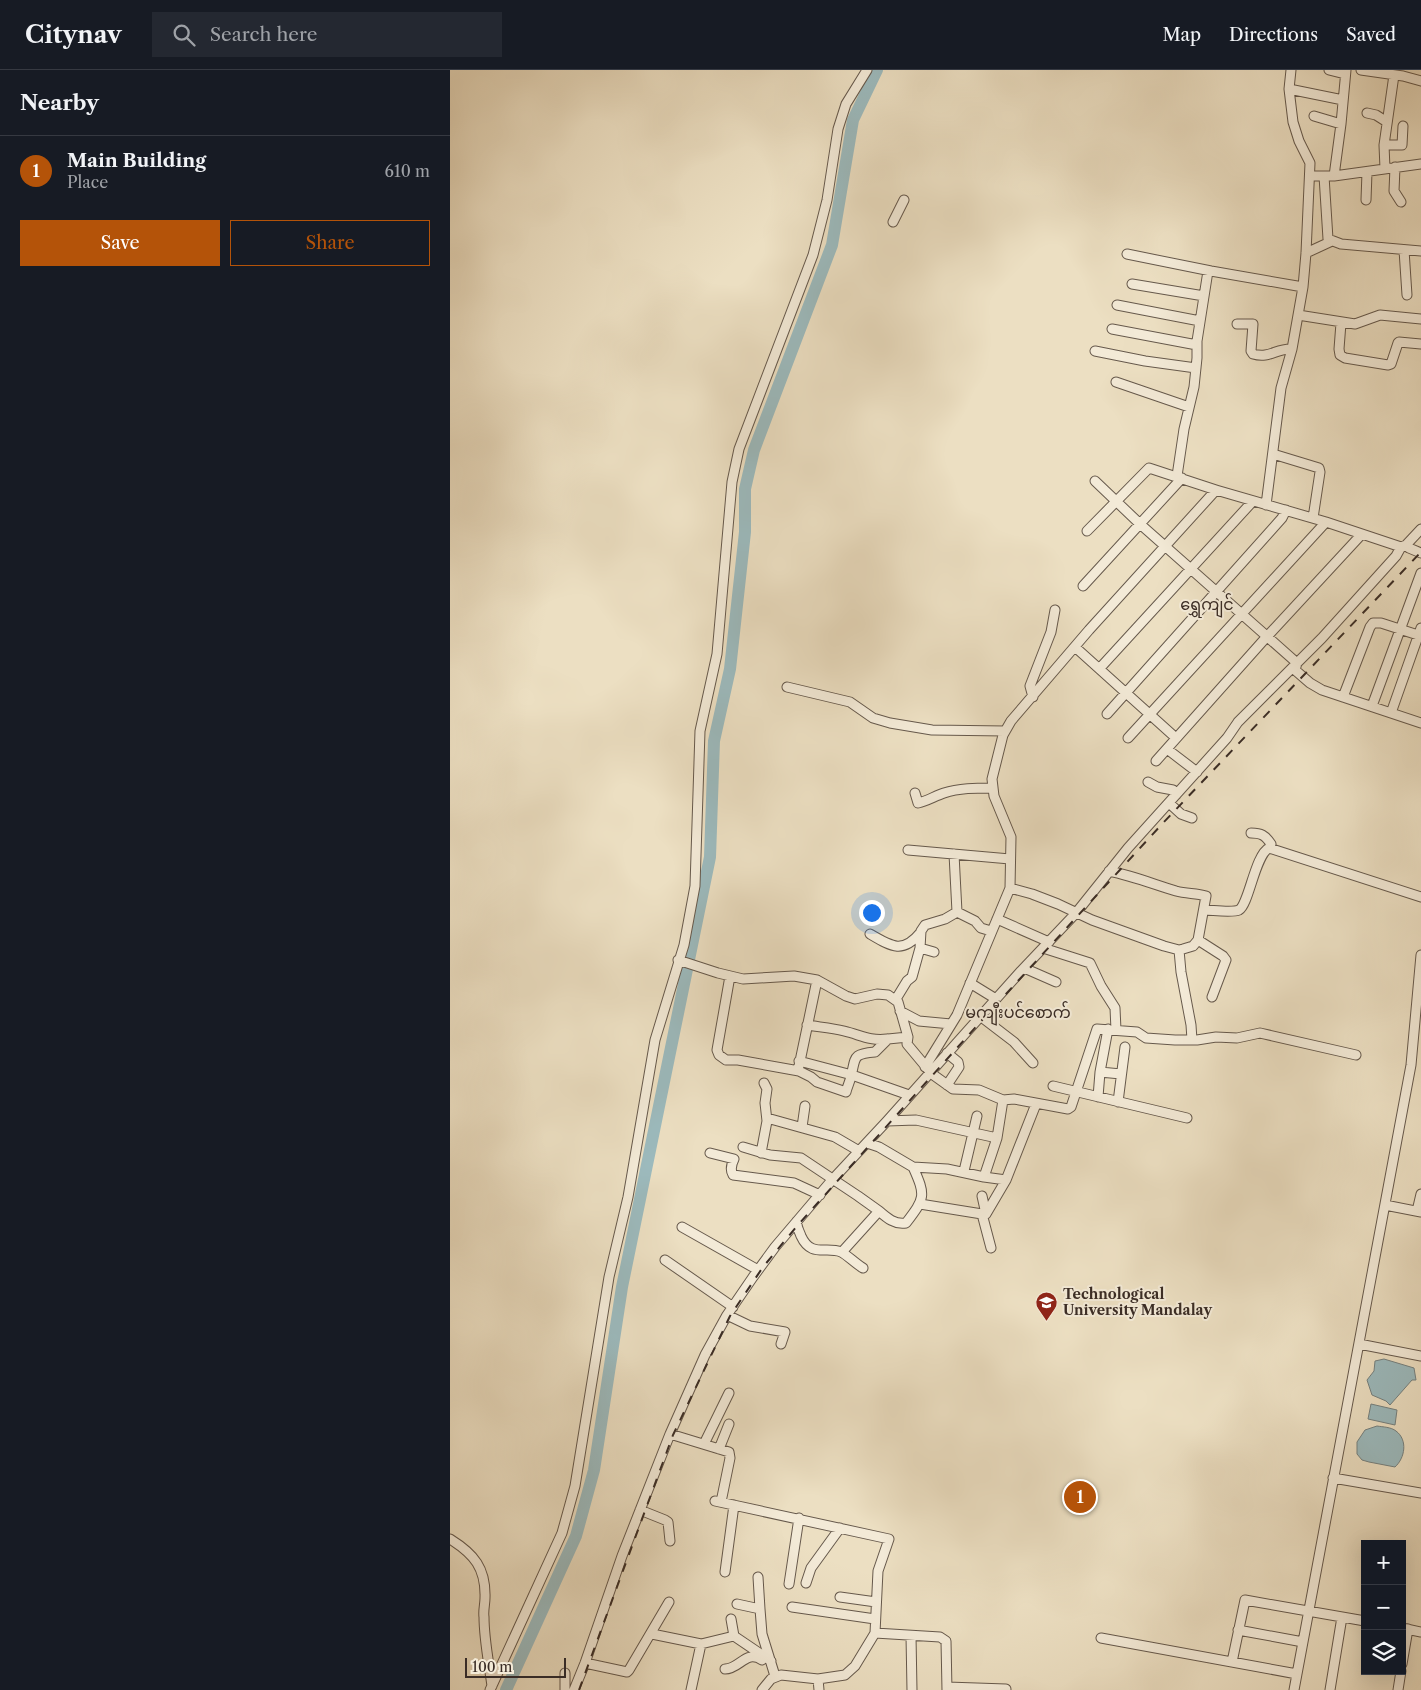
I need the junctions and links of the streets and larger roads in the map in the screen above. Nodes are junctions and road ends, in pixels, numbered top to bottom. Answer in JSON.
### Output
{"nodes":[{"id":1,"x":867,"y":70,"type":"edge"},
{"id":2,"x":1291,"y":70,"type":"edge"},
{"id":3,"x":1330,"y":70,"type":"edge"},
{"id":4,"x":1361,"y":70,"type":"edge"},
{"id":5,"x":1346,"y":72,"type":"edge"},
{"id":6,"x":1409,"y":74,"type":"edge"},
{"id":7,"x":1394,"y":75,"type":"junction"},
{"id":8,"x":1421,"y":81,"type":"edge"},
{"id":9,"x":1289,"y":89,"type":"junction"},
{"id":10,"x":1343,"y":100,"type":"junction"},
{"id":11,"x":1368,"y":112,"type":"dead end"},
{"id":12,"x":1314,"y":116,"type":"dead end"},
{"id":13,"x":1387,"y":122,"type":"junction"},
{"id":14,"x":1342,"y":124,"type":"junction"},
{"id":15,"x":1403,"y":126,"type":"dead end"},
{"id":16,"x":1384,"y":145,"type":"junction"},
{"id":17,"x":1421,"y":164,"type":"edge"},
{"id":18,"x":1395,"y":167,"type":"junction"},
{"id":19,"x":1385,"y":169,"type":"junction"},
{"id":20,"x":1367,"y":172,"type":"junction"},
{"id":21,"x":1311,"y":176,"type":"junction"},
{"id":22,"x":1329,"y":176,"type":"junction"},
{"id":23,"x":904,"y":200,"type":"dead end"},
{"id":24,"x":1366,"y":200,"type":"dead end"},
{"id":25,"x":1401,"y":202,"type":"dead end"},
{"id":26,"x":893,"y":222,"type":"dead end"},
{"id":27,"x":1332,"y":241,"type":"junction"},
{"id":28,"x":1404,"y":250,"type":"junction"},
{"id":29,"x":1421,"y":251,"type":"edge"},
{"id":30,"x":1306,"y":253,"type":"junction"},
{"id":31,"x":1127,"y":254,"type":"dead end"},
{"id":32,"x":1208,"y":271,"type":"junction"},
{"id":33,"x":1132,"y":284,"type":"dead end"},
{"id":34,"x":1304,"y":287,"type":"junction"},
{"id":35,"x":1407,"y":295,"type":"dead end"},
{"id":36,"x":1204,"y":296,"type":"junction"},
{"id":37,"x":1117,"y":305,"type":"dead end"},
{"id":38,"x":1298,"y":315,"type":"junction"},
{"id":39,"x":1421,"y":319,"type":"edge"},
{"id":40,"x":1200,"y":321,"type":"junction"},
{"id":41,"x":1342,"y":322,"type":"junction"},
{"id":42,"x":1237,"y":324,"type":"dead end"},
{"id":43,"x":1112,"y":329,"type":"dead end"},
{"id":44,"x":1421,"y":344,"type":"edge"},
{"id":45,"x":1197,"y":346,"type":"junction"},
{"id":46,"x":1292,"y":349,"type":"junction"},
{"id":47,"x":1095,"y":351,"type":"dead end"},
{"id":48,"x":1196,"y":368,"type":"junction"},
{"id":49,"x":1116,"y":382,"type":"dead end"},
{"id":50,"x":1189,"y":407,"type":"junction"},
{"id":51,"x":1273,"y":454,"type":"junction"},
{"id":52,"x":1180,"y":477,"type":"junction"},
{"id":53,"x":1095,"y":481,"type":"dead end"},
{"id":54,"x":1216,"y":490,"type":"junction"},
{"id":55,"x":1253,"y":501,"type":"junction"},
{"id":56,"x":1116,"y":502,"type":"junction"},
{"id":57,"x":1266,"y":505,"type":"junction"},
{"id":58,"x":1286,"y":510,"type":"junction"},
{"id":59,"x":1313,"y":518,"type":"junction"},
{"id":60,"x":1326,"y":522,"type":"junction"},
{"id":61,"x":1140,"y":524,"type":"junction"},
{"id":62,"x":1421,"y":529,"type":"edge"},
{"id":63,"x":1088,"y":531,"type":"dead end"},
{"id":64,"x":1361,"y":535,"type":"junction"},
{"id":65,"x":1165,"y":546,"type":"junction"},
{"id":66,"x":1404,"y":546,"type":"junction"},
{"id":67,"x":1421,"y":553,"type":"edge"},
{"id":68,"x":1191,"y":570,"type":"junction"},
{"id":69,"x":1421,"y":574,"type":"edge"},
{"id":70,"x":1083,"y":586,"type":"dead end"},
{"id":71,"x":1216,"y":592,"type":"junction"},
{"id":72,"x":1055,"y":610,"type":"dead end"},
{"id":73,"x":1242,"y":614,"type":"junction"},
{"id":74,"x":1400,"y":629,"type":"junction"},
{"id":75,"x":1420,"y":633,"type":"edge"},
{"id":76,"x":1267,"y":637,"type":"junction"},
{"id":77,"x":1075,"y":647,"type":"junction"},
{"id":78,"x":1297,"y":663,"type":"junction"},
{"id":79,"x":1100,"y":668,"type":"junction"},
{"id":80,"x":788,"y":687,"type":"dead end"},
{"id":81,"x":1125,"y":692,"type":"junction"},
{"id":82,"x":1033,"y":697,"type":"junction"},
{"id":83,"x":1343,"y":697,"type":"junction"},
{"id":84,"x":1372,"y":706,"type":"junction"},
{"id":85,"x":1391,"y":713,"type":"junction"},
{"id":86,"x":1107,"y":714,"type":"dead end"},
{"id":87,"x":1150,"y":714,"type":"junction"},
{"id":88,"x":1421,"y":722,"type":"edge"},
{"id":89,"x":1005,"y":732,"type":"junction"},
{"id":90,"x":1128,"y":738,"type":"dead end"},
{"id":91,"x":1176,"y":738,"type":"junction"},
{"id":92,"x":1167,"y":749,"type":"junction"},
{"id":93,"x":1156,"y":761,"type":"dead end"},
{"id":94,"x":1197,"y":772,"type":"junction"},
{"id":95,"x":1148,"y":782,"type":"dead end"},
{"id":96,"x":992,"y":788,"type":"junction"},
{"id":97,"x":915,"y":793,"type":"dead end"},
{"id":98,"x":1176,"y":795,"type":"junction"},
{"id":99,"x":1169,"y":803,"type":"junction"},
{"id":100,"x":1192,"y":818,"type":"dead end"},
{"id":101,"x":1251,"y":833,"type":"dead end"},
{"id":102,"x":1269,"y":848,"type":"junction"},
{"id":103,"x":908,"y":850,"type":"dead end"},
{"id":104,"x":954,"y":854,"type":"junction"},
{"id":105,"x":1010,"y":859,"type":"junction"},
{"id":106,"x":1109,"y":871,"type":"junction"},
{"id":107,"x":1010,"y":888,"type":"junction"},
{"id":108,"x":1421,"y":897,"type":"edge"},
{"id":109,"x":1204,"y":910,"type":"junction"},
{"id":110,"x":956,"y":912,"type":"junction"},
{"id":111,"x":1076,"y":913,"type":"junction"},
{"id":112,"x":997,"y":919,"type":"junction"},
{"id":113,"x":922,"y":931,"type":"junction"},
{"id":114,"x":991,"y":931,"type":"junction"},
{"id":115,"x":870,"y":934,"type":"dead end"},
{"id":116,"x":1198,"y":940,"type":"junction"},
{"id":117,"x":1046,"y":945,"type":"junction"},
{"id":118,"x":920,"y":948,"type":"junction"},
{"id":119,"x":1179,"y":950,"type":"junction"},
{"id":120,"x":934,"y":952,"type":"dead end"},
{"id":121,"x":1421,"y":955,"type":"edge"},
{"id":122,"x":681,"y":961,"type":"junction"},
{"id":123,"x":1024,"y":968,"type":"junction"},
{"id":124,"x":730,"y":976,"type":"junction"},
{"id":125,"x":817,"y":980,"type":"junction"},
{"id":126,"x":1056,"y":982,"type":"dead end"},
{"id":127,"x":970,"y":983,"type":"junction"},
{"id":128,"x":1212,"y":996,"type":"dead end"},
{"id":129,"x":896,"y":999,"type":"junction"},
{"id":130,"x":996,"y":999,"type":"junction"},
{"id":131,"x":900,"y":1011,"type":"junction"},
{"id":132,"x":957,"y":1015,"type":"junction"},
{"id":133,"x":980,"y":1016,"type":"junction"},
{"id":134,"x":951,"y":1024,"type":"junction"},
{"id":135,"x":973,"y":1024,"type":"junction"},
{"id":136,"x":807,"y":1025,"type":"junction"},
{"id":137,"x":1112,"y":1030,"type":"junction"},
{"id":138,"x":908,"y":1037,"type":"junction"},
{"id":139,"x":888,"y":1039,"type":"junction"},
{"id":140,"x":1192,"y":1040,"type":"junction"},
{"id":141,"x":1125,"y":1047,"type":"dead end"},
{"id":142,"x":947,"y":1054,"type":"junction"},
{"id":143,"x":1356,"y":1055,"type":"dead end"},
{"id":144,"x":799,"y":1061,"type":"junction"},
{"id":145,"x":1033,"y":1063,"type":"dead end"},
{"id":146,"x":1410,"y":1065,"type":"junction"},
{"id":147,"x":1421,"y":1067,"type":"edge"},
{"id":148,"x":928,"y":1070,"type":"junction"},
{"id":149,"x":799,"y":1071,"type":"junction"},
{"id":150,"x":1100,"y":1072,"type":"junction"},
{"id":151,"x":852,"y":1074,"type":"junction"},
{"id":152,"x":1121,"y":1074,"type":"junction"},
{"id":153,"x":764,"y":1083,"type":"dead end"},
{"id":154,"x":947,"y":1085,"type":"junction"},
{"id":155,"x":1053,"y":1086,"type":"dead end"},
{"id":156,"x":1075,"y":1092,"type":"junction"},
{"id":157,"x":909,"y":1095,"type":"junction"},
{"id":158,"x":1098,"y":1097,"type":"junction"},
{"id":159,"x":1003,"y":1100,"type":"junction"},
{"id":160,"x":1118,"y":1102,"type":"junction"},
{"id":161,"x":1036,"y":1104,"type":"junction"},
{"id":162,"x":804,"y":1106,"type":"dead end"},
{"id":163,"x":977,"y":1116,"type":"dead end"},
{"id":164,"x":767,"y":1118,"type":"junction"},
{"id":165,"x":1187,"y":1118,"type":"dead end"},
{"id":166,"x":887,"y":1121,"type":"junction"},
{"id":167,"x":802,"y":1127,"type":"junction"},
{"id":168,"x":973,"y":1133,"type":"junction"},
{"id":169,"x":997,"y":1138,"type":"junction"},
{"id":170,"x":867,"y":1143,"type":"junction"},
{"id":171,"x":743,"y":1147,"type":"dead end"},
{"id":172,"x":860,"y":1152,"type":"junction"},
{"id":173,"x":710,"y":1153,"type":"dead end"},
{"id":174,"x":761,"y":1153,"type":"junction"},
{"id":175,"x":913,"y":1167,"type":"junction"},
{"id":176,"x":964,"y":1172,"type":"junction"},
{"id":177,"x":984,"y":1177,"type":"junction"},
{"id":178,"x":832,"y":1180,"type":"junction"},
{"id":179,"x":1006,"y":1180,"type":"junction"},
{"id":180,"x":1421,"y":1194,"type":"edge"},
{"id":181,"x":820,"y":1195,"type":"junction"},
{"id":182,"x":982,"y":1196,"type":"dead end"},
{"id":183,"x":920,"y":1204,"type":"junction"},
{"id":184,"x":1385,"y":1205,"type":"junction"},
{"id":185,"x":879,"y":1211,"type":"junction"},
{"id":186,"x":1419,"y":1211,"type":"edge"},
{"id":187,"x":984,"y":1214,"type":"junction"},
{"id":188,"x":797,"y":1221,"type":"junction"},
{"id":189,"x":682,"y":1227,"type":"dead end"},
{"id":190,"x":991,"y":1248,"type":"dead end"},
{"id":191,"x":842,"y":1252,"type":"junction"},
{"id":192,"x":665,"y":1260,"type":"dead end"},
{"id":193,"x":863,"y":1268,"type":"dead end"},
{"id":194,"x":758,"y":1270,"type":"junction"},
{"id":195,"x":730,"y":1311,"type":"junction"},
{"id":196,"x":781,"y":1344,"type":"dead end"},
{"id":197,"x":1359,"y":1344,"type":"junction"},
{"id":198,"x":1421,"y":1356,"type":"edge"},
{"id":199,"x":728,"y":1393,"type":"dead end"},
{"id":200,"x":729,"y":1424,"type":"dead end"},
{"id":201,"x":670,"y":1434,"type":"junction"},
{"id":202,"x":704,"y":1444,"type":"junction"},
{"id":203,"x":719,"y":1448,"type":"junction"},
{"id":204,"x":1333,"y":1478,"type":"junction"},
{"id":205,"x":1421,"y":1493,"type":"edge"},
{"id":206,"x":734,"y":1505,"type":"junction"},
{"id":207,"x":640,"y":1510,"type":"junction"},
{"id":208,"x":799,"y":1518,"type":"junction"},
{"id":209,"x":840,"y":1528,"type":"junction"},
{"id":210,"x":450,"y":1539,"type":"edge"},
{"id":211,"x":670,"y":1541,"type":"dead end"},
{"id":212,"x":725,"y":1572,"type":"dead end"},
{"id":213,"x":758,"y":1577,"type":"dead end"},
{"id":214,"x":806,"y":1583,"type":"dead end"},
{"id":215,"x":789,"y":1584,"type":"dead end"},
{"id":216,"x":840,"y":1597,"type":"dead end"},
{"id":217,"x":669,"y":1602,"type":"dead end"},
{"id":218,"x":876,"y":1602,"type":"junction"},
{"id":219,"x":737,"y":1604,"type":"dead end"},
{"id":220,"x":792,"y":1607,"type":"dead end"},
{"id":221,"x":760,"y":1608,"type":"junction"},
{"id":222,"x":1309,"y":1610,"type":"junction"},
{"id":223,"x":1342,"y":1617,"type":"junction"},
{"id":224,"x":731,"y":1619,"type":"dead end"},
{"id":225,"x":875,"y":1619,"type":"junction"},
{"id":226,"x":1361,"y":1620,"type":"edge"},
{"id":227,"x":1406,"y":1629,"type":"edge"},
{"id":228,"x":1238,"y":1630,"type":"junction"},
{"id":229,"x":874,"y":1632,"type":"junction"},
{"id":230,"x":1421,"y":1632,"type":"edge"},
{"id":231,"x":652,"y":1634,"type":"junction"},
{"id":232,"x":734,"y":1636,"type":"junction"},
{"id":233,"x":910,"y":1636,"type":"junction"},
{"id":234,"x":1101,"y":1638,"type":"dead end"},
{"id":235,"x":1303,"y":1642,"type":"junction"},
{"id":236,"x":700,"y":1644,"type":"junction"},
{"id":237,"x":1232,"y":1662,"type":"junction"},
{"id":238,"x":585,"y":1663,"type":"junction"},
{"id":239,"x":771,"y":1663,"type":"junction"},
{"id":240,"x":725,"y":1669,"type":"dead end"},
{"id":241,"x":565,"y":1673,"type":"dead end"},
{"id":242,"x":1297,"y":1674,"type":"junction"},
{"id":243,"x":1400,"y":1675,"type":"edge"},
{"id":244,"x":775,"y":1676,"type":"junction"},
{"id":245,"x":818,"y":1679,"type":"junction"},
{"id":246,"x":491,"y":1688,"type":"edge"},
{"id":247,"x":947,"y":1689,"type":"edge"},
{"id":248,"x":1006,"y":1689,"type":"edge"},
{"id":249,"x":565,"y":1690,"type":"edge"},
{"id":250,"x":574,"y":1690,"type":"edge"},
{"id":251,"x":691,"y":1690,"type":"edge"},
{"id":252,"x":762,"y":1690,"type":"edge"},
{"id":253,"x":819,"y":1690,"type":"edge"},
{"id":254,"x":912,"y":1690,"type":"edge"},
{"id":255,"x":1294,"y":1690,"type":"edge"},
{"id":256,"x":1330,"y":1690,"type":"edge"},
{"id":257,"x":1398,"y":1690,"type":"edge"}],
"edges":[{"from":1,"to":122,"type":"street"},
{"from":2,"to":9,"type":"street"},
{"from":3,"to":5,"type":"street"},
{"from":4,"to":7,"type":"street"},
{"from":5,"to":10,"type":"street"},
{"from":6,"to":7,"type":"street"},
{"from":6,"to":8,"type":"street"},
{"from":7,"to":13,"type":"street"},
{"from":9,"to":10,"type":"street"},
{"from":9,"to":21,"type":"street"},
{"from":10,"to":14,"type":"street"},
{"from":11,"to":13,"type":"street"},
{"from":12,"to":14,"type":"street"},
{"from":13,"to":16,"type":"street"},
{"from":14,"to":22,"type":"street"},
{"from":15,"to":16,"type":"street"},
{"from":16,"to":19,"type":"street"},
{"from":17,"to":18,"type":"street"},
{"from":18,"to":19,"type":"street"},
{"from":18,"to":25,"type":"street"},
{"from":19,"to":20,"type":"street"},
{"from":20,"to":22,"type":"street"},
{"from":20,"to":24,"type":"street"},
{"from":21,"to":22,"type":"street"},
{"from":21,"to":30,"type":"street"},
{"from":22,"to":27,"type":"street"},
{"from":23,"to":26,"type":"street"},
{"from":27,"to":28,"type":"street"},
{"from":27,"to":30,"type":"street"},
{"from":28,"to":29,"type":"street"},
{"from":28,"to":35,"type":"street"},
{"from":30,"to":34,"type":"street"},
{"from":31,"to":32,"type":"street"},
{"from":32,"to":34,"type":"street"},
{"from":32,"to":36,"type":"street"},
{"from":33,"to":36,"type":"street"},
{"from":34,"to":38,"type":"street"},
{"from":36,"to":40,"type":"street"},
{"from":37,"to":40,"type":"street"},
{"from":38,"to":41,"type":"street"},
{"from":38,"to":46,"type":"street"},
{"from":39,"to":41,"type":"street"},
{"from":40,"to":45,"type":"street"},
{"from":41,"to":44,"type":"street"},
{"from":42,"to":46,"type":"street"},
{"from":43,"to":45,"type":"street"},
{"from":45,"to":48,"type":"street"},
{"from":46,"to":51,"type":"street"},
{"from":47,"to":48,"type":"street"},
{"from":48,"to":50,"type":"street"},
{"from":49,"to":50,"type":"street"},
{"from":50,"to":52,"type":"street"},
{"from":51,"to":57,"type":"street"},
{"from":51,"to":59,"type":"street"},
{"from":52,"to":54,"type":"street"},
{"from":52,"to":56,"type":"street"},
{"from":52,"to":61,"type":"street"},
{"from":53,"to":56,"type":"street"},
{"from":54,"to":55,"type":"street"},
{"from":54,"to":65,"type":"street"},
{"from":55,"to":57,"type":"street"},
{"from":55,"to":68,"type":"street"},
{"from":56,"to":61,"type":"street"},
{"from":56,"to":63,"type":"street"},
{"from":57,"to":58,"type":"street"},
{"from":58,"to":59,"type":"street"},
{"from":58,"to":71,"type":"street"},
{"from":59,"to":60,"type":"street"},
{"from":60,"to":64,"type":"street"},
{"from":60,"to":73,"type":"street"},
{"from":61,"to":65,"type":"street"},
{"from":61,"to":70,"type":"street"},
{"from":62,"to":66,"type":"street"},
{"from":64,"to":66,"type":"street"},
{"from":64,"to":76,"type":"street"},
{"from":65,"to":68,"type":"street"},
{"from":65,"to":77,"type":"street"},
{"from":66,"to":67,"type":"street"},
{"from":66,"to":78,"type":"street"},
{"from":68,"to":71,"type":"street"},
{"from":68,"to":79,"type":"street"},
{"from":69,"to":74,"type":"street"},
{"from":71,"to":73,"type":"street"},
{"from":71,"to":81,"type":"street"},
{"from":72,"to":82,"type":"street"},
{"from":73,"to":76,"type":"street"},
{"from":73,"to":87,"type":"street"},
{"from":74,"to":75,"type":"street"},
{"from":74,"to":83,"type":"street"},
{"from":74,"to":84,"type":"street"},
{"from":75,"to":85,"type":"street"},
{"from":76,"to":78,"type":"street"},
{"from":76,"to":91,"type":"street"},
{"from":77,"to":79,"type":"street"},
{"from":77,"to":82,"type":"street"},
{"from":78,"to":83,"type":"street"},
{"from":78,"to":94,"type":"street"},
{"from":79,"to":81,"type":"street"},
{"from":80,"to":89,"type":"street"},
{"from":81,"to":86,"type":"street"},
{"from":81,"to":87,"type":"street"},
{"from":82,"to":89,"type":"street"},
{"from":83,"to":84,"type":"street"},
{"from":84,"to":85,"type":"street"},
{"from":85,"to":88,"type":"street"},
{"from":87,"to":90,"type":"street"},
{"from":87,"to":91,"type":"street"},
{"from":89,"to":96,"type":"street"},
{"from":91,"to":92,"type":"street"},
{"from":92,"to":93,"type":"street"},
{"from":92,"to":94,"type":"street"},
{"from":94,"to":98,"type":"street"},
{"from":95,"to":98,"type":"street"},
{"from":96,"to":97,"type":"street"},
{"from":96,"to":105,"type":"street"},
{"from":98,"to":99,"type":"street"},
{"from":99,"to":100,"type":"street"},
{"from":99,"to":106,"type":"street"},
{"from":101,"to":102,"type":"street"},
{"from":102,"to":108,"type":"street"},
{"from":102,"to":109,"type":"street"},
{"from":103,"to":104,"type":"street"},
{"from":104,"to":105,"type":"street"},
{"from":104,"to":110,"type":"street"},
{"from":105,"to":107,"type":"street"},
{"from":106,"to":109,"type":"street"},
{"from":106,"to":111,"type":"street"},
{"from":107,"to":111,"type":"street"},
{"from":107,"to":112,"type":"street"},
{"from":109,"to":116,"type":"street"},
{"from":110,"to":113,"type":"street"},
{"from":110,"to":114,"type":"street"},
{"from":111,"to":117,"type":"street"},
{"from":111,"to":119,"type":"street"},
{"from":112,"to":114,"type":"street"},
{"from":112,"to":117,"type":"street"},
{"from":113,"to":115,"type":"street"},
{"from":113,"to":118,"type":"street"},
{"from":114,"to":127,"type":"street"},
{"from":116,"to":119,"type":"street"},
{"from":116,"to":128,"type":"street"},
{"from":117,"to":123,"type":"street"},
{"from":117,"to":137,"type":"street"},
{"from":118,"to":120,"type":"street"},
{"from":118,"to":129,"type":"street"},
{"from":119,"to":140,"type":"street"},
{"from":121,"to":146,"type":"street"},
{"from":122,"to":124,"type":"street"},
{"from":122,"to":246,"type":"street"},
{"from":123,"to":126,"type":"street"},
{"from":123,"to":130,"type":"street"},
{"from":124,"to":125,"type":"street"},
{"from":124,"to":149,"type":"street"},
{"from":125,"to":129,"type":"street"},
{"from":125,"to":136,"type":"street"},
{"from":127,"to":130,"type":"street"},
{"from":127,"to":132,"type":"street"},
{"from":129,"to":131,"type":"street"},
{"from":130,"to":133,"type":"street"},
{"from":131,"to":134,"type":"street"},
{"from":131,"to":138,"type":"street"},
{"from":132,"to":134,"type":"street"},
{"from":132,"to":135,"type":"street"},
{"from":133,"to":135,"type":"street"},
{"from":133,"to":145,"type":"street"},
{"from":134,"to":148,"type":"street"},
{"from":135,"to":142,"type":"street"},
{"from":136,"to":139,"type":"street"},
{"from":136,"to":144,"type":"street"},
{"from":137,"to":140,"type":"street"},
{"from":137,"to":150,"type":"street"},
{"from":137,"to":156,"type":"street"},
{"from":138,"to":139,"type":"street"},
{"from":138,"to":148,"type":"street"},
{"from":139,"to":151,"type":"street"},
{"from":140,"to":143,"type":"street"},
{"from":141,"to":152,"type":"street"},
{"from":142,"to":148,"type":"street"},
{"from":142,"to":154,"type":"street"},
{"from":144,"to":149,"type":"street"},
{"from":144,"to":151,"type":"street"},
{"from":146,"to":147,"type":"street"},
{"from":146,"to":184,"type":"street"},
{"from":148,"to":154,"type":"street"},
{"from":148,"to":157,"type":"street"},
{"from":149,"to":151,"type":"street"},
{"from":150,"to":152,"type":"street"},
{"from":150,"to":158,"type":"street"},
{"from":151,"to":157,"type":"street"},
{"from":152,"to":160,"type":"street"},
{"from":153,"to":164,"type":"street"},
{"from":154,"to":159,"type":"street"},
{"from":155,"to":156,"type":"street"},
{"from":156,"to":158,"type":"street"},
{"from":156,"to":161,"type":"street"},
{"from":157,"to":166,"type":"street"},
{"from":158,"to":160,"type":"street"},
{"from":159,"to":161,"type":"street"},
{"from":159,"to":169,"type":"street"},
{"from":160,"to":165,"type":"street"},
{"from":161,"to":179,"type":"street"},
{"from":162,"to":167,"type":"street"},
{"from":163,"to":168,"type":"street"},
{"from":164,"to":167,"type":"street"},
{"from":164,"to":174,"type":"street"},
{"from":166,"to":168,"type":"street"},
{"from":166,"to":170,"type":"street"},
{"from":167,"to":172,"type":"street"},
{"from":168,"to":169,"type":"street"},
{"from":168,"to":176,"type":"street"},
{"from":169,"to":177,"type":"street"},
{"from":170,"to":172,"type":"street"},
{"from":170,"to":175,"type":"street"},
{"from":171,"to":174,"type":"street"},
{"from":172,"to":178,"type":"street"},
{"from":173,"to":181,"type":"street"},
{"from":174,"to":178,"type":"street"},
{"from":175,"to":176,"type":"street"},
{"from":175,"to":183,"type":"street"},
{"from":176,"to":177,"type":"street"},
{"from":177,"to":179,"type":"street"},
{"from":178,"to":181,"type":"street"},
{"from":178,"to":185,"type":"street"},
{"from":179,"to":187,"type":"street"},
{"from":180,"to":186,"type":"street"},
{"from":181,"to":188,"type":"street"},
{"from":182,"to":187,"type":"street"},
{"from":183,"to":185,"type":"street"},
{"from":183,"to":187,"type":"street"},
{"from":184,"to":186,"type":"street"},
{"from":184,"to":197,"type":"street"},
{"from":185,"to":191,"type":"street"},
{"from":187,"to":190,"type":"street"},
{"from":188,"to":191,"type":"street"},
{"from":188,"to":194,"type":"street"},
{"from":189,"to":194,"type":"street"},
{"from":191,"to":193,"type":"street"},
{"from":192,"to":195,"type":"street"},
{"from":194,"to":195,"type":"street"},
{"from":195,"to":196,"type":"street"},
{"from":195,"to":201,"type":"street"},
{"from":197,"to":198,"type":"street"},
{"from":197,"to":204,"type":"street"},
{"from":199,"to":202,"type":"street"},
{"from":200,"to":203,"type":"street"},
{"from":201,"to":202,"type":"street"},
{"from":201,"to":207,"type":"street"},
{"from":202,"to":203,"type":"street"},
{"from":203,"to":206,"type":"street"},
{"from":204,"to":205,"type":"street"},
{"from":204,"to":222,"type":"street"},
{"from":206,"to":208,"type":"street"},
{"from":206,"to":212,"type":"street"},
{"from":207,"to":211,"type":"street"},
{"from":207,"to":238,"type":"street"},
{"from":208,"to":209,"type":"street"},
{"from":208,"to":215,"type":"street"},
{"from":209,"to":214,"type":"street"},
{"from":209,"to":218,"type":"street"},
{"from":210,"to":246,"type":"street"},
{"from":213,"to":221,"type":"street"},
{"from":216,"to":218,"type":"street"},
{"from":217,"to":231,"type":"street"},
{"from":218,"to":225,"type":"street"},
{"from":219,"to":221,"type":"street"},
{"from":220,"to":225,"type":"street"},
{"from":221,"to":239,"type":"street"},
{"from":222,"to":223,"type":"street"},
{"from":222,"to":228,"type":"street"},
{"from":222,"to":235,"type":"street"},
{"from":223,"to":226,"type":"street"},
{"from":223,"to":256,"type":"street"},
{"from":224,"to":232,"type":"street"},
{"from":225,"to":229,"type":"street"},
{"from":227,"to":230,"type":"street"},
{"from":228,"to":235,"type":"street"},
{"from":228,"to":237,"type":"street"},
{"from":229,"to":233,"type":"street"},
{"from":229,"to":245,"type":"street"},
{"from":231,"to":236,"type":"street"},
{"from":231,"to":238,"type":"street"},
{"from":232,"to":236,"type":"street"},
{"from":232,"to":239,"type":"street"},
{"from":233,"to":247,"type":"street"},
{"from":233,"to":254,"type":"street"},
{"from":234,"to":237,"type":"street"},
{"from":235,"to":242,"type":"street"},
{"from":236,"to":251,"type":"street"},
{"from":237,"to":242,"type":"street"},
{"from":238,"to":250,"type":"street"},
{"from":239,"to":240,"type":"street"},
{"from":239,"to":244,"type":"street"},
{"from":241,"to":249,"type":"street"},
{"from":242,"to":255,"type":"street"},
{"from":243,"to":257,"type":"street"},
{"from":244,"to":245,"type":"street"},
{"from":244,"to":252,"type":"street"},
{"from":245,"to":253,"type":"street"},
{"from":247,"to":248,"type":"street"}]}
